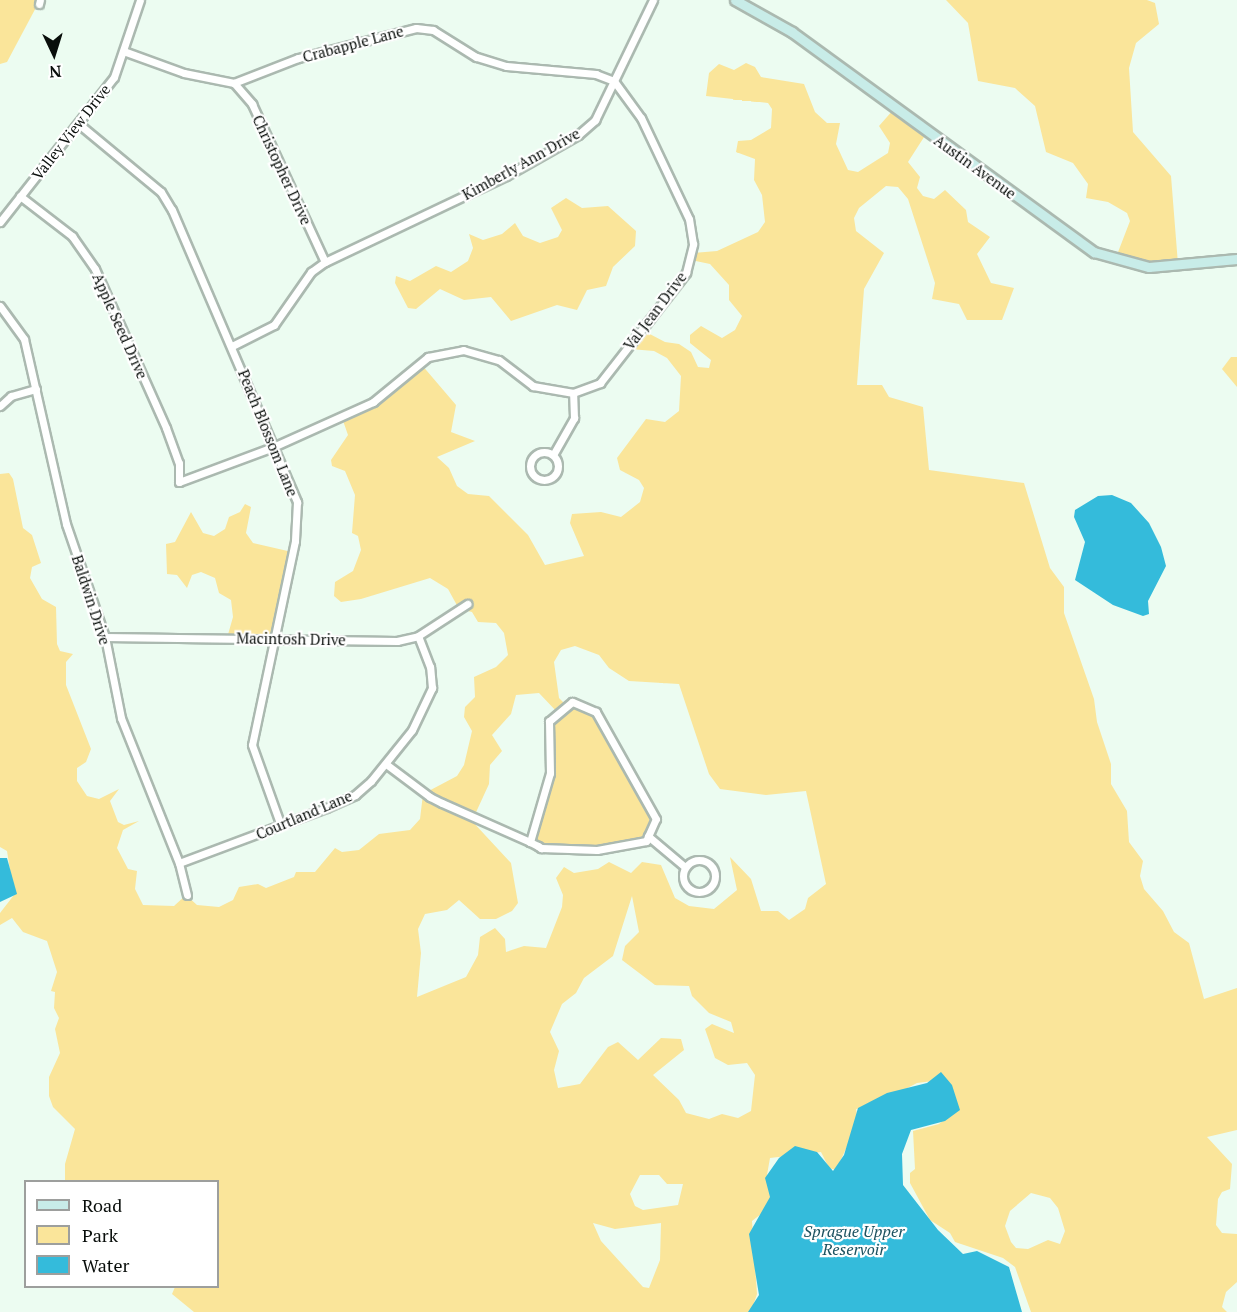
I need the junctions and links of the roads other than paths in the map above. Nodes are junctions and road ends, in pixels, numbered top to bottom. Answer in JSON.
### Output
{"nodes":[{"id":1,"x":140,"y":0,"type":"edge"},
{"id":2,"x":653,"y":0,"type":"edge"},
{"id":3,"x":735,"y":0,"type":"edge"},
{"id":4,"x":126,"y":52,"type":"junction"},
{"id":5,"x":614,"y":81,"type":"junction"},
{"id":6,"x":234,"y":83,"type":"junction"},
{"id":7,"x":80,"y":124,"type":"junction"},
{"id":8,"x":20,"y":196,"type":"junction"},
{"id":9,"x":0,"y":222,"type":"edge"},
{"id":10,"x":1237,"y":259,"type":"edge"},
{"id":11,"x":325,"y":262,"type":"junction"},
{"id":12,"x":0,"y":306,"type":"edge"},
{"id":13,"x":232,"y":346,"type":"junction"},
{"id":14,"x":36,"y":388,"type":"junction"},
{"id":15,"x":573,"y":393,"type":"junction"},
{"id":16,"x":0,"y":406,"type":"edge"},
{"id":17,"x":273,"y":447,"type":"junction"},
{"id":18,"x":553,"y":455,"type":"junction"},
{"id":19,"x":467,"y":604,"type":"dead end"},
{"id":20,"x":418,"y":636,"type":"junction"},
{"id":21,"x":105,"y":637,"type":"junction"},
{"id":22,"x":273,"y":639,"type":"junction"},
{"id":23,"x":386,"y":764,"type":"junction"},
{"id":24,"x":280,"y":823,"type":"junction"},
{"id":25,"x":648,"y":836,"type":"junction"},
{"id":26,"x":530,"y":843,"type":"junction"},
{"id":27,"x":178,"y":863,"type":"junction"},
{"id":28,"x":685,"y":867,"type":"junction"},
{"id":29,"x":187,"y":895,"type":"dead end"}],
"edges":[{"from":1,"to":4,"type":"street","name":"Valley View Drive"},
{"from":2,"to":5,"type":"street","name":"Kimberly Ann Drive"},
{"from":3,"to":10,"type":"street","name":"Austin Avenue"},
{"from":4,"to":6,"type":"street"},
{"from":4,"to":7,"type":"street","name":"Valley View Drive"},
{"from":5,"to":6,"type":"street","name":"Crabapple Lane"},
{"from":5,"to":11,"type":"street","name":"Kimberly Ann Drive"},
{"from":5,"to":15,"type":"street","name":"Val Jean Drive"},
{"from":6,"to":11,"type":"street","name":"Christopher Drive"},
{"from":7,"to":8,"type":"street","name":"Valley View Drive"},
{"from":7,"to":13,"type":"street","name":"Peach Blossom Lane"},
{"from":8,"to":9,"type":"street","name":"Valley View Drive"},
{"from":8,"to":17,"type":"street","name":"Apple Seed Drive"},
{"from":11,"to":13,"type":"street","name":"Kimberly Ann Drive"},
{"from":12,"to":14,"type":"street","name":"Baldwin Drive"},
{"from":13,"to":17,"type":"street","name":"Peach Blossom Lane"},
{"from":14,"to":16,"type":"street"},
{"from":14,"to":21,"type":"street","name":"Baldwin Drive"},
{"from":15,"to":17,"type":"street"},
{"from":15,"to":18,"type":"street"},
{"from":17,"to":22,"type":"street","name":"Peach Blossom Lane"},
{"from":18,"to":18,"type":"street"},
{"from":19,"to":20,"type":"street","name":"Macintosh Drive"},
{"from":20,"to":22,"type":"street","name":"Macintosh Drive"},
{"from":20,"to":23,"type":"street","name":"Courtland Lane"},
{"from":21,"to":22,"type":"street","name":"Macintosh Drive"},
{"from":21,"to":27,"type":"street","name":"Baldwin Drive"},
{"from":22,"to":24,"type":"street","name":"Peach Blossom Lane"},
{"from":23,"to":24,"type":"street","name":"Courtland Lane"},
{"from":23,"to":26,"type":"street"},
{"from":24,"to":27,"type":"street","name":"Courtland Lane"},
{"from":25,"to":26,"type":"street"},
{"from":25,"to":26,"type":"street"},
{"from":25,"to":28,"type":"street"},
{"from":27,"to":29,"type":"street","name":"Baldwin Drive"},
{"from":28,"to":28,"type":"street"}]}
